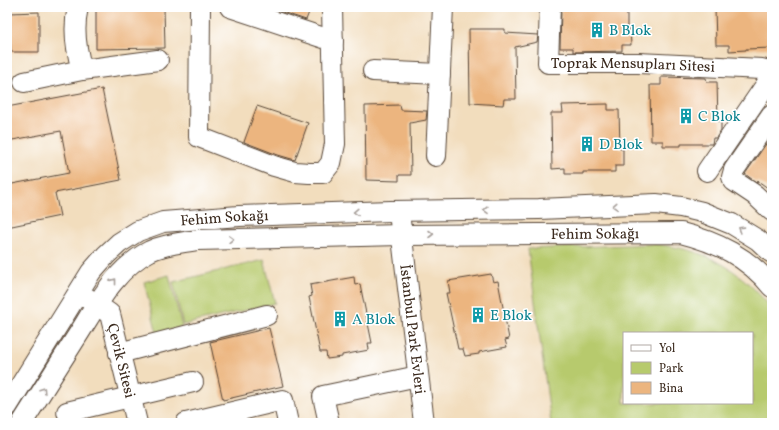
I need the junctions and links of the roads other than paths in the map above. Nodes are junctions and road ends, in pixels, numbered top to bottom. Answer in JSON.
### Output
{"nodes":[{"id":1,"x":78,"y":7,"type":"edge"},
{"id":2,"x":200,"y":7,"type":"edge"},
{"id":3,"x":230,"y":7,"type":"edge"},
{"id":4,"x":332,"y":7,"type":"edge"},
{"id":5,"x":443,"y":7,"type":"edge"},
{"id":6,"x":550,"y":7,"type":"edge"},
{"id":7,"x":333,"y":41,"type":"junction"},
{"id":8,"x":158,"y":60,"type":"dead end"},
{"id":9,"x":82,"y":70,"type":"junction"},
{"id":10,"x":373,"y":71,"type":"dead end"},
{"id":11,"x":772,"y":72,"type":"edge"},
{"id":12,"x":440,"y":74,"type":"junction"},
{"id":13,"x":772,"y":76,"type":"edge"},
{"id":14,"x":24,"y":82,"type":"dead end"},
{"id":15,"x":771,"y":118,"type":"edge"},
{"id":16,"x":436,"y":156,"type":"dead end"},
{"id":17,"x":707,"y":172,"type":"dead end"},
{"id":18,"x":400,"y":211,"type":"junction"},
{"id":19,"x":772,"y":211,"type":"edge"},
{"id":20,"x":401,"y":235,"type":"junction"},
{"id":21,"x":772,"y":253,"type":"edge"},
{"id":22,"x":772,"y":287,"type":"edge"},
{"id":23,"x":78,"y":293,"type":"junction"},
{"id":24,"x":98,"y":305,"type":"junction"},
{"id":25,"x":267,"y":315,"type":"dead end"},
{"id":26,"x":119,"y":353,"type":"junction"},
{"id":27,"x":418,"y":376,"type":"junction"},
{"id":28,"x":193,"y":382,"type":"dead end"},
{"id":29,"x":130,"y":396,"type":"junction"},
{"id":30,"x":7,"y":407,"type":"edge"},
{"id":31,"x":68,"y":412,"type":"dead end"},
{"id":32,"x":244,"y":416,"type":"edge"},
{"id":33,"x":22,"y":423,"type":"edge"},
{"id":34,"x":137,"y":423,"type":"edge"},
{"id":35,"x":186,"y":423,"type":"edge"},
{"id":36,"x":288,"y":423,"type":"edge"},
{"id":37,"x":329,"y":423,"type":"edge"},
{"id":38,"x":424,"y":423,"type":"edge"}],
"edges":[{"from":1,"to":9,"type":"street"},
{"from":2,"to":7,"type":"street"},
{"from":3,"to":7,"type":"street"},
{"from":4,"to":7,"type":"street"},
{"from":5,"to":12,"type":"street"},
{"from":6,"to":11,"type":"street","name":"Toprak Mensupları Sitesi"},
{"from":8,"to":9,"type":"street"},
{"from":9,"to":14,"type":"street"},
{"from":10,"to":12,"type":"street"},
{"from":12,"to":16,"type":"street"},
{"from":13,"to":17,"type":"street"},
{"from":15,"to":19,"type":"street"},
{"from":18,"to":20,"type":"street"},
{"from":21,"to":18,"type":"street","name":"Fehim Sokağı","one_way":true},
{"from":18,"to":23,"type":"street","name":"Fehim Sokağı","one_way":true},
{"from":20,"to":22,"type":"street","name":"Fehim Sokağı","one_way":true},
{"from":24,"to":20,"type":"street","name":"Fehim Sokağı","one_way":true},
{"from":20,"to":27,"type":"street","name":"İstanbul Park Evleri"},
{"from":23,"to":24,"type":"street"},
{"from":23,"to":30,"type":"street","name":"Fehim Sokağı"},
{"from":24,"to":26,"type":"street","name":"Çevik Sitesi"},
{"from":33,"to":24,"type":"street","name":"Fehim Sokağı","one_way":true},
{"from":25,"to":26,"type":"street"},
{"from":26,"to":29,"type":"street","name":"Çevik Sitesi"},
{"from":27,"to":37,"type":"street"},
{"from":27,"to":38,"type":"street","name":"İstanbul Park Evleri"},
{"from":28,"to":29,"type":"street"},
{"from":29,"to":31,"type":"street"},
{"from":29,"to":34,"type":"street","name":"Çevik Sitesi"},
{"from":32,"to":35,"type":"street"},
{"from":32,"to":36,"type":"street"}]}
